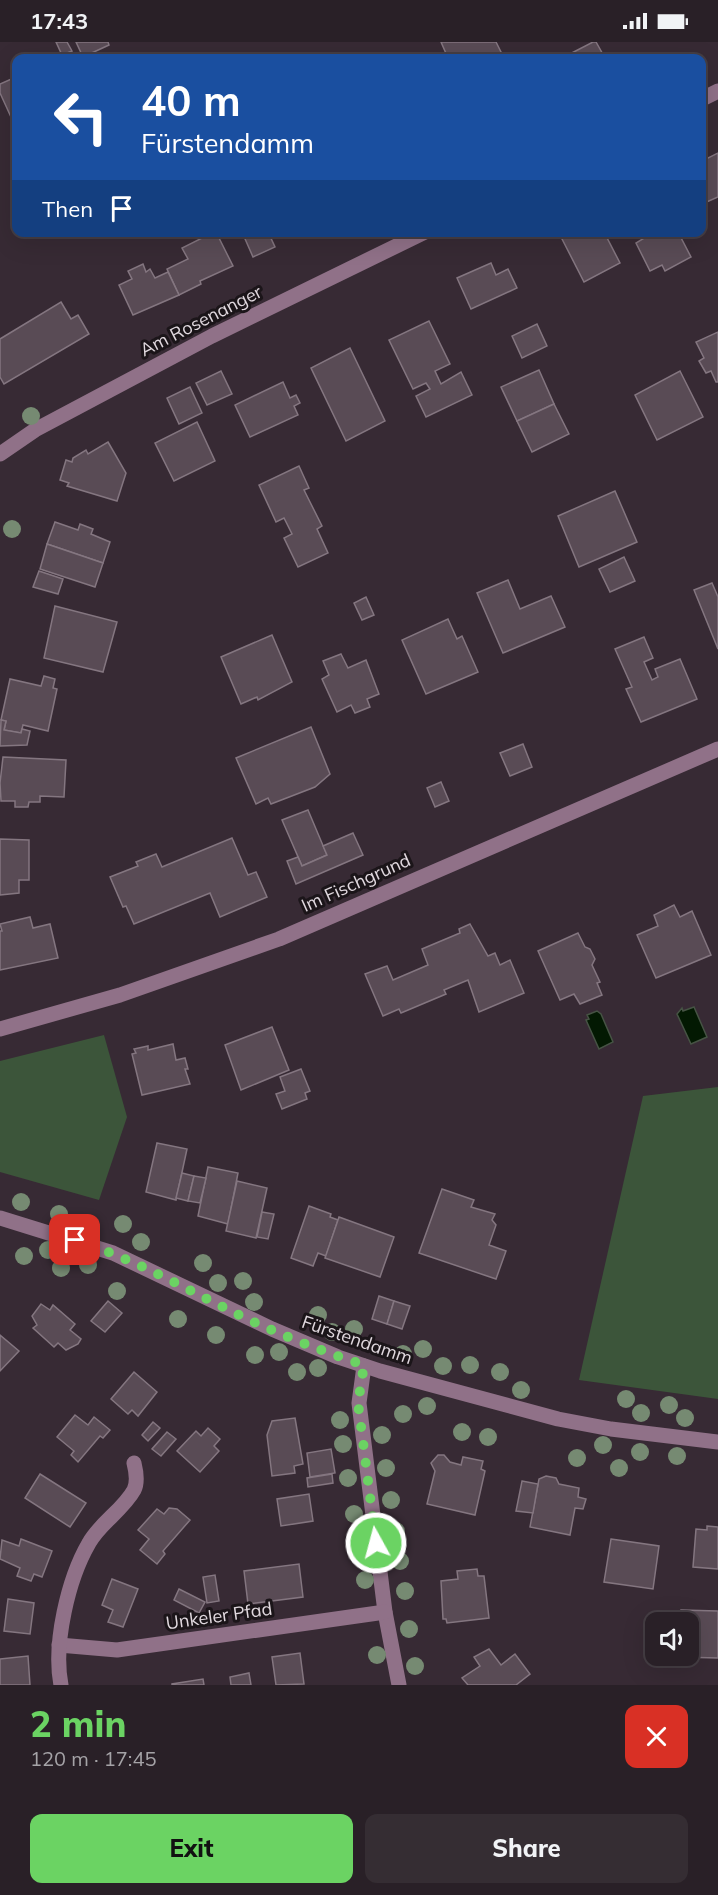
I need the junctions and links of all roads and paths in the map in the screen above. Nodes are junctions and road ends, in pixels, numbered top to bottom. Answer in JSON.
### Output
{"nodes":[{"id":1,"x":415,"y":237,"type":"edge"},
{"id":2,"x":0,"y":454,"type":"edge"},
{"id":3,"x":718,"y":749,"type":"edge"},
{"id":4,"x":0,"y":1029,"type":"edge"},
{"id":5,"x":0,"y":1218,"type":"edge"},
{"id":6,"x":364,"y":1365,"type":"junction"},
{"id":7,"x":718,"y":1443,"type":"edge"},
{"id":8,"x":134,"y":1463,"type":"dead end"},
{"id":9,"x":385,"y":1611,"type":"junction"},
{"id":10,"x":59,"y":1645,"type":"junction"},
{"id":11,"x":61,"y":1685,"type":"edge"},
{"id":12,"x":399,"y":1685,"type":"edge"}],
"edges":[{"from":1,"to":2,"type":"street","name":"Am Rosenanger"},
{"from":3,"to":4,"type":"street","name":"Im Fischgrund"},
{"from":5,"to":6,"type":"street","name":"Fürstendamm"},
{"from":6,"to":7,"type":"street","name":"Fürstendamm"},
{"from":6,"to":9,"type":"street"},
{"from":8,"to":10,"type":"street"},
{"from":9,"to":10,"type":"street","name":"Unkeler Pfad"},
{"from":9,"to":12,"type":"street"},
{"from":10,"to":11,"type":"street"}]}
